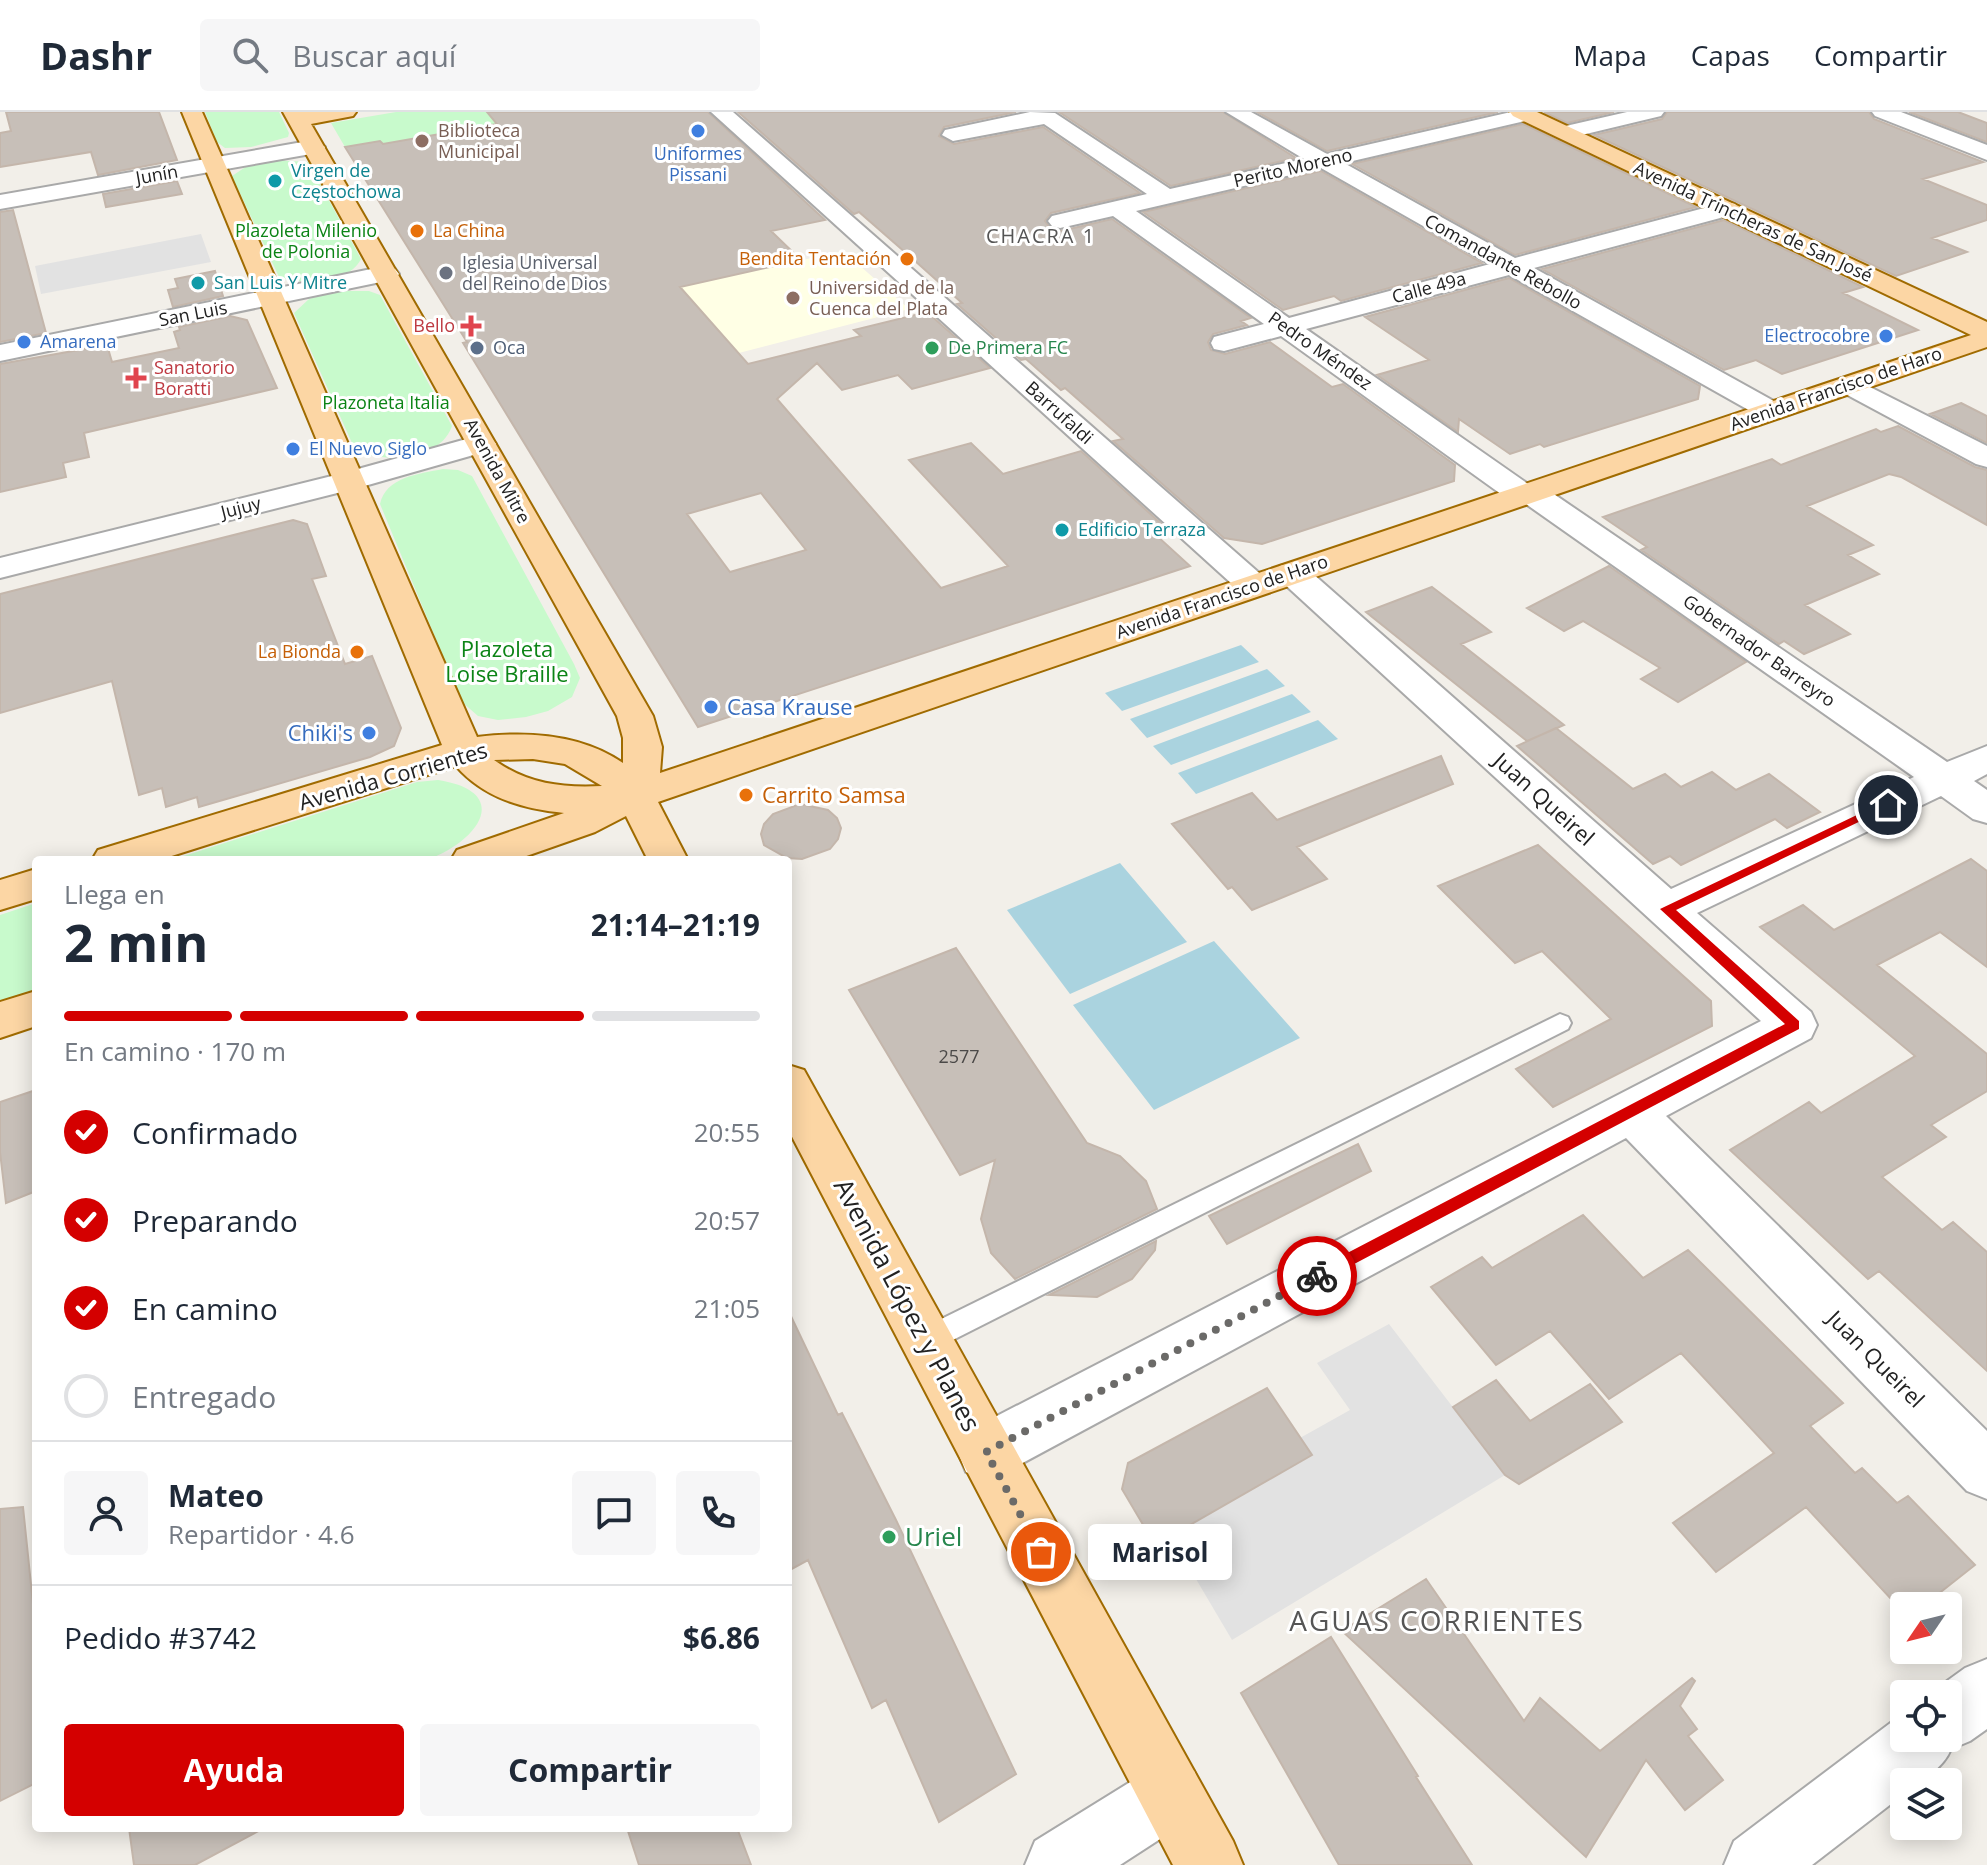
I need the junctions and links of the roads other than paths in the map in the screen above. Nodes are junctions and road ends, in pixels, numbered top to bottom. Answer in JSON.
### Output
{"nodes":[{"id":1,"x":192,"y":112,"type":"edge"},
{"id":2,"x":346,"y":112,"type":"edge"},
{"id":3,"x":721,"y":112,"type":"edge"},
{"id":4,"x":1236,"y":112,"type":"edge"},
{"id":5,"x":1654,"y":112,"type":"edge"},
{"id":6,"x":1882,"y":112,"type":"edge"},
{"id":7,"x":1523,"y":113,"type":"edge"},
{"id":8,"x":1044,"y":114,"type":"edge"},
{"id":9,"x":296,"y":116,"type":"edge"},
{"id":10,"x":1565,"y":133,"type":"junction"},
{"id":11,"x":953,"y":135,"type":"dead end"},
{"id":12,"x":314,"y":147,"type":"junction"},
{"id":13,"x":1987,"y":153,"type":"edge"},
{"id":14,"x":1321,"y":161,"type":"junction"},
{"id":15,"x":216,"y":164,"type":"junction"},
{"id":16,"x":1167,"y":197,"type":"junction"},
{"id":17,"x":0,"y":202,"type":"edge"},
{"id":18,"x":1117,"y":208,"type":"junction"},
{"id":19,"x":1727,"y":209,"type":"junction"},
{"id":20,"x":1060,"y":221,"type":"dead end"},
{"id":21,"x":1511,"y":265,"type":"junction"},
{"id":22,"x":386,"y":274,"type":"junction"},
{"id":23,"x":273,"y":298,"type":"junction"},
{"id":24,"x":1285,"y":326,"type":"junction"},
{"id":25,"x":1987,"y":335,"type":"edge"},
{"id":26,"x":1224,"y":343,"type":"dead end"},
{"id":27,"x":0,"y":353,"type":"edge"},
{"id":28,"x":1850,"y":385,"type":"junction"},
{"id":29,"x":1771,"y":411,"type":"junction"},
{"id":30,"x":481,"y":444,"type":"junction"},
{"id":31,"x":1987,"y":458,"type":"edge"},
{"id":32,"x":350,"y":481,"type":"junction"},
{"id":33,"x":1527,"y":494,"type":"junction"},
{"id":34,"x":0,"y":568,"type":"edge"},
{"id":35,"x":1292,"y":573,"type":"junction"},
{"id":36,"x":1254,"y":586,"type":"junction"},
{"id":37,"x":464,"y":751,"type":"junction"},
{"id":38,"x":1987,"y":759,"type":"edge"},
{"id":39,"x":1943,"y":779,"type":"junction"},
{"id":40,"x":634,"y":796,"type":"junction"},
{"id":41,"x":1987,"y":809,"type":"edge"},
{"id":42,"x":125,"y":856,"type":"edge"},
{"id":43,"x":483,"y":856,"type":"edge"},
{"id":44,"x":666,"y":856,"type":"edge"},
{"id":45,"x":32,"y":885,"type":"edge"},
{"id":46,"x":0,"y":895,"type":"edge"},
{"id":47,"x":1667,"y":909,"type":"junction"},
{"id":48,"x":32,"y":1009,"type":"edge"},
{"id":49,"x":0,"y":1020,"type":"edge"},
{"id":50,"x":1560,"y":1023,"type":"dead end"},
{"id":51,"x":792,"y":1091,"type":"edge"},
{"id":52,"x":1629,"y":1110,"type":"junction"},
{"id":53,"x":926,"y":1340,"type":"junction"},
{"id":54,"x":986,"y":1452,"type":"junction"},
{"id":55,"x":1987,"y":1471,"type":"edge"},
{"id":56,"x":1987,"y":1690,"type":"edge"},
{"id":57,"x":1962,"y":1709,"type":"edge"},
{"id":58,"x":1906,"y":1752,"type":"edge"},
{"id":59,"x":1171,"y":1794,"type":"junction"},
{"id":60,"x":1059,"y":1865,"type":"edge"},
{"id":61,"x":1209,"y":1865,"type":"edge"},
{"id":62,"x":1758,"y":1865,"type":"edge"}],
"edges":[{"from":1,"to":15,"type":"main road"},
{"from":2,"to":9,"type":"main road"},
{"from":3,"to":36,"type":"street","name":"Barrufaldi"},
{"from":4,"to":14,"type":"street","name":"Comandante Rebollo"},
{"from":5,"to":10,"type":"street"},
{"from":6,"to":13,"type":"street"},
{"from":7,"to":10,"type":"main road","name":"Avenida Trincheras de San José"},
{"from":7,"to":14,"type":"street","name":"Perito Moreno"},
{"from":8,"to":11,"type":"street"},
{"from":8,"to":16,"type":"street"},
{"from":9,"to":12,"type":"main road","name":"Avenida Mitre"},
{"from":10,"to":19,"type":"main road","name":"Avenida Trincheras de San José"},
{"from":12,"to":15,"type":"street","name":"Junín"},
{"from":12,"to":22,"type":"main road","name":"Avenida Mitre"},
{"from":14,"to":16,"type":"street","name":"Perito Moreno"},
{"from":14,"to":21,"type":"street","name":"Comandante Rebollo"},
{"from":15,"to":17,"type":"street","name":"Junín"},
{"from":15,"to":23,"type":"main road"},
{"from":16,"to":18,"type":"street","name":"Perito Moreno"},
{"from":18,"to":20,"type":"street","name":"Perito Moreno"},
{"from":18,"to":24,"type":"street","name":"Pedro Méndez"},
{"from":19,"to":21,"type":"street","name":"Calle 49a"},
{"from":19,"to":25,"type":"main road","name":"Avenida Trincheras de San José"},
{"from":21,"to":24,"type":"street","name":"Calle 49a"},
{"from":21,"to":29,"type":"street","name":"Comandante Rebollo"},
{"from":22,"to":23,"type":"street","name":"San Luis"},
{"from":22,"to":30,"type":"main road","name":"Avenida Mitre"},
{"from":23,"to":27,"type":"street","name":"San Luis"},
{"from":23,"to":32,"type":"main road"},
{"from":24,"to":26,"type":"street","name":"Calle 49a"},
{"from":24,"to":33,"type":"street","name":"Pedro Méndez"},
{"from":25,"to":28,"type":"main road","name":"Avenida Francisco de Haro"},
{"from":28,"to":29,"type":"main road","name":"Avenida Francisco de Haro"},
{"from":28,"to":31,"type":"street"},
{"from":29,"to":33,"type":"main road","name":"Avenida Francisco de Haro"},
{"from":30,"to":32,"type":"street","name":"Jujuy"},
{"from":30,"to":40,"type":"main road","name":"Avenida Mitre"},
{"from":32,"to":34,"type":"street","name":"Jujuy"},
{"from":32,"to":37,"type":"main road"},
{"from":33,"to":35,"type":"main road","name":"Avenida Francisco de Haro"},
{"from":33,"to":39,"type":"street","name":"Gobernador Barreyro"},
{"from":35,"to":36,"type":"main road","name":"Avenida Francisco de Haro"},
{"from":35,"to":47,"type":"street","name":"Juan Queirel"},
{"from":36,"to":40,"type":"main road","name":"Avenida Francisco de Haro"},
{"from":37,"to":40,"type":"main road","name":"Avenida Corrientes"},
{"from":37,"to":40,"type":"main road","name":"Avenida Francisco de Haro"},
{"from":37,"to":42,"type":"main road","name":"Avenida Corrientes"},
{"from":38,"to":39,"type":"street"},
{"from":39,"to":41,"type":"street","name":"Gobernador Barreyro"},
{"from":39,"to":47,"type":"street"},
{"from":40,"to":43,"type":"main road"},
{"from":40,"to":44,"type":"main road"},
{"from":45,"to":46,"type":"main road"},
{"from":47,"to":52,"type":"street","name":"Juan Queirel"},
{"from":48,"to":49,"type":"main road"},
{"from":50,"to":53,"type":"lane"},
{"from":51,"to":53,"type":"main road","name":"Avenida López y Planes"},
{"from":52,"to":54,"type":"street"},
{"from":52,"to":55,"type":"street","name":"Juan Queirel"},
{"from":53,"to":54,"type":"main road","name":"Avenida López y Planes"},
{"from":54,"to":59,"type":"main road","name":"Avenida López y Planes"},
{"from":56,"to":57,"type":"street"},
{"from":58,"to":62,"type":"street"},
{"from":59,"to":60,"type":"street"},
{"from":59,"to":61,"type":"main road","name":"Avenida López y Planes"}]}
